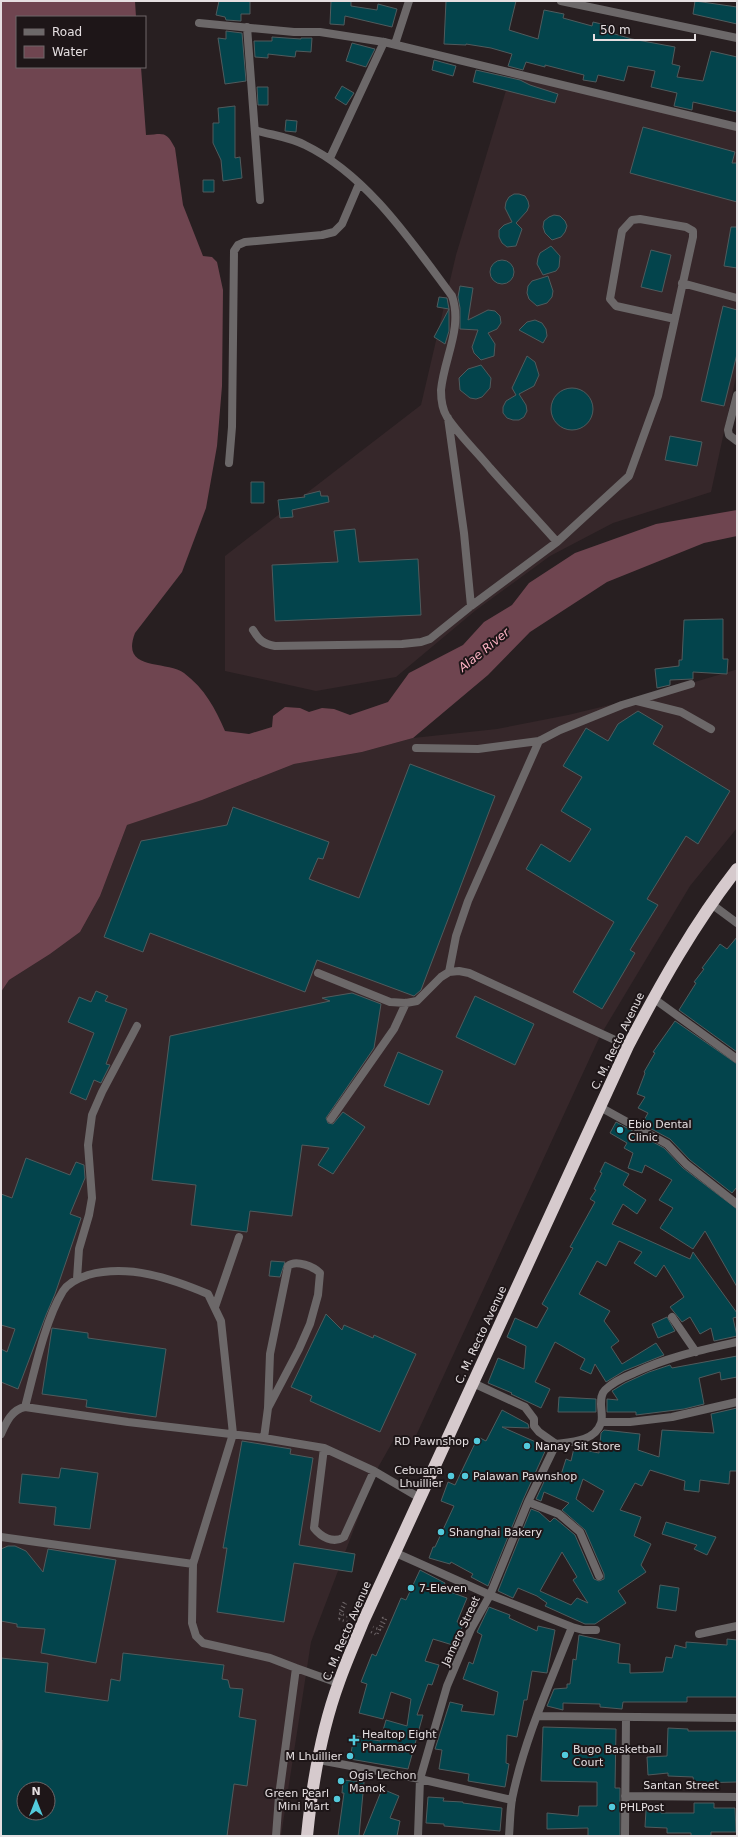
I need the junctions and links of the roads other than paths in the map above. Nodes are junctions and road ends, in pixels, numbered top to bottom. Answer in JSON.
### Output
{"nodes":[{"id":1,"x":409,"y":1,"type":"edge"},
{"id":2,"x":561,"y":1,"type":"edge"},
{"id":3,"x":199,"y":23,"type":"dead end"},
{"id":4,"x":247,"y":27,"type":"junction"},
{"id":5,"x":737,"y":38,"type":"edge"},
{"id":6,"x":384,"y":42,"type":"junction"},
{"id":7,"x":395,"y":44,"type":"junction"},
{"id":8,"x":737,"y":127,"type":"edge"},
{"id":9,"x":256,"y":130,"type":"junction"},
{"id":10,"x":330,"y":158,"type":"junction"},
{"id":11,"x":359,"y":184,"type":"junction"},
{"id":12,"x":260,"y":200,"type":"dead end"},
{"id":13,"x":682,"y":283,"type":"junction"},
{"id":14,"x":737,"y":298,"type":"edge"},
{"id":15,"x":675,"y":319,"type":"junction"},
{"id":16,"x":737,"y":395,"type":"edge"},
{"id":17,"x":447,"y":417,"type":"junction"},
{"id":18,"x":737,"y":441,"type":"edge"},
{"id":19,"x":229,"y":463,"type":"dead end"},
{"id":20,"x":557,"y":542,"type":"junction"},
{"id":21,"x":471,"y":606,"type":"junction"},
{"id":22,"x":253,"y":630,"type":"dead end"},
{"id":23,"x":691,"y":684,"type":"dead end"},
{"id":24,"x":636,"y":701,"type":"junction"},
{"id":25,"x":711,"y":729,"type":"dead end"},
{"id":26,"x":539,"y":740,"type":"junction"},
{"id":27,"x":416,"y":748,"type":"dead end"},
{"id":28,"x":737,"y":869,"type":"edge"},
{"id":29,"x":710,"y":903,"type":"junction"},
{"id":30,"x":737,"y":923,"type":"edge"},
{"id":31,"x":449,"y":972,"type":"junction"},
{"id":32,"x":318,"y":973,"type":"dead end"},
{"id":33,"x":653,"y":998,"type":"junction"},
{"id":34,"x":406,"y":1003,"type":"junction"},
{"id":35,"x":137,"y":1026,"type":"dead end"},
{"id":36,"x":628,"y":1046,"type":"junction"},
{"id":37,"x":737,"y":1059,"type":"edge"},
{"id":38,"x":600,"y":1107,"type":"junction"},
{"id":39,"x":331,"y":1119,"type":"dead end"},
{"id":40,"x":737,"y":1204,"type":"edge"},
{"id":41,"x":239,"y":1237,"type":"dead end"},
{"id":42,"x":77,"y":1278,"type":"junction"},
{"id":43,"x":215,"y":1307,"type":"junction"},
{"id":44,"x":672,"y":1317,"type":"dead end"},
{"id":45,"x":737,"y":1342,"type":"edge"},
{"id":46,"x":696,"y":1352,"type":"junction"},
{"id":47,"x":473,"y":1383,"type":"junction"},
{"id":48,"x":737,"y":1402,"type":"edge"},
{"id":49,"x":25,"y":1407,"type":"junction"},
{"id":50,"x":268,"y":1408,"type":"junction"},
{"id":51,"x":602,"y":1422,"type":"junction"},
{"id":52,"x":1,"y":1434,"type":"edge"},
{"id":53,"x":234,"y":1434,"type":"junction"},
{"id":54,"x":264,"y":1438,"type":"junction"},
{"id":55,"x":556,"y":1444,"type":"junction"},
{"id":56,"x":324,"y":1448,"type":"junction"},
{"id":57,"x":374,"y":1471,"type":"junction"},
{"id":58,"x":420,"y":1498,"type":"junction"},
{"id":59,"x":528,"y":1502,"type":"junction"},
{"id":60,"x":1,"y":1537,"type":"edge"},
{"id":61,"x":396,"y":1553,"type":"junction"},
{"id":62,"x":192,"y":1564,"type":"junction"},
{"id":63,"x":599,"y":1576,"type":"dead end"},
{"id":64,"x":490,"y":1595,"type":"junction"},
{"id":65,"x":737,"y":1626,"type":"edge"},
{"id":66,"x":572,"y":1628,"type":"junction"},
{"id":67,"x":596,"y":1630,"type":"dead end"},
{"id":68,"x":699,"y":1634,"type":"dead end"},
{"id":69,"x":296,"y":1668,"type":"junction"},
{"id":70,"x":338,"y":1683,"type":"junction"},
{"id":71,"x":537,"y":1716,"type":"junction"},
{"id":72,"x":626,"y":1717,"type":"junction"},
{"id":73,"x":737,"y":1718,"type":"edge"},
{"id":74,"x":319,"y":1760,"type":"junction"},
{"id":75,"x":420,"y":1779,"type":"junction"},
{"id":76,"x":625,"y":1796,"type":"junction"},
{"id":77,"x":737,"y":1797,"type":"edge"},
{"id":78,"x":512,"y":1800,"type":"junction"},
{"id":79,"x":276,"y":1836,"type":"edge"},
{"id":80,"x":307,"y":1836,"type":"edge"},
{"id":81,"x":418,"y":1836,"type":"edge"},
{"id":82,"x":509,"y":1836,"type":"edge"},
{"id":83,"x":625,"y":1836,"type":"edge"}],
"edges":[{"from":1,"to":7,"type":"street"},
{"from":2,"to":5,"type":"street"},
{"from":3,"to":4,"type":"street"},
{"from":4,"to":6,"type":"street"},
{"from":4,"to":9,"type":"street"},
{"from":6,"to":7,"type":"street"},
{"from":6,"to":10,"type":"street"},
{"from":7,"to":8,"type":"street"},
{"from":9,"to":10,"type":"street"},
{"from":9,"to":12,"type":"street"},
{"from":10,"to":11,"type":"street"},
{"from":11,"to":17,"type":"street"},
{"from":11,"to":19,"type":"street"},
{"from":13,"to":14,"type":"street"},
{"from":13,"to":15,"type":"street"},
{"from":13,"to":15,"type":"street"},
{"from":15,"to":20,"type":"street"},
{"from":16,"to":18,"type":"street"},
{"from":17,"to":20,"type":"street"},
{"from":17,"to":21,"type":"street"},
{"from":20,"to":21,"type":"street"},
{"from":21,"to":22,"type":"street"},
{"from":23,"to":24,"type":"street"},
{"from":24,"to":25,"type":"street"},
{"from":24,"to":26,"type":"street"},
{"from":26,"to":27,"type":"street"},
{"from":26,"to":31,"type":"street"},
{"from":28,"to":29,"type":"highway","name":"C. M. Recto Avenue"},
{"from":29,"to":30,"type":"street"},
{"from":29,"to":33,"type":"highway","name":"C. M. Recto Avenue"},
{"from":31,"to":34,"type":"street"},
{"from":31,"to":36,"type":"street"},
{"from":32,"to":34,"type":"street"},
{"from":33,"to":36,"type":"highway","name":"C. M. Recto Avenue"},
{"from":33,"to":37,"type":"street"},
{"from":34,"to":39,"type":"street"},
{"from":35,"to":42,"type":"street"},
{"from":36,"to":38,"type":"highway","name":"C. M. Recto Avenue"},
{"from":38,"to":40,"type":"street"},
{"from":38,"to":47,"type":"highway","name":"C. M. Recto Avenue"},
{"from":41,"to":43,"type":"street"},
{"from":42,"to":43,"type":"street"},
{"from":42,"to":49,"type":"street"},
{"from":43,"to":53,"type":"street"},
{"from":44,"to":46,"type":"street"},
{"from":45,"to":46,"type":"street"},
{"from":46,"to":51,"type":"street"},
{"from":47,"to":55,"type":"street"},
{"from":47,"to":58,"type":"highway","name":"C. M. Recto Avenue"},
{"from":48,"to":51,"type":"street"},
{"from":49,"to":52,"type":"street"},
{"from":49,"to":53,"type":"street"},
{"from":50,"to":50,"type":"street"},
{"from":50,"to":54,"type":"street"},
{"from":51,"to":55,"type":"street"},
{"from":53,"to":54,"type":"street"},
{"from":53,"to":62,"type":"street"},
{"from":54,"to":56,"type":"street"},
{"from":55,"to":59,"type":"street","name":"Jamero Street"},
{"from":56,"to":57,"type":"street"},
{"from":56,"to":57,"type":"street"},
{"from":57,"to":58,"type":"street"},
{"from":58,"to":61,"type":"highway","name":"C. M. Recto Avenue"},
{"from":59,"to":63,"type":"street"},
{"from":59,"to":64,"type":"street","name":"Jamero Street"},
{"from":60,"to":62,"type":"street"},
{"from":61,"to":64,"type":"street"},
{"from":61,"to":70,"type":"highway","name":"C. M. Recto Avenue"},
{"from":62,"to":69,"type":"street"},
{"from":64,"to":66,"type":"street"},
{"from":64,"to":75,"type":"street","name":"Jamero Street"},
{"from":65,"to":68,"type":"street"},
{"from":66,"to":67,"type":"street"},
{"from":66,"to":71,"type":"street"},
{"from":69,"to":70,"type":"street"},
{"from":69,"to":79,"type":"street"},
{"from":70,"to":74,"type":"highway","name":"C. M. Recto Avenue"},
{"from":71,"to":72,"type":"street"},
{"from":71,"to":78,"type":"street"},
{"from":72,"to":73,"type":"street"},
{"from":72,"to":76,"type":"street"},
{"from":74,"to":75,"type":"street"},
{"from":74,"to":80,"type":"highway","name":"C. M. Recto Avenue"},
{"from":75,"to":78,"type":"street"},
{"from":75,"to":81,"type":"street","name":"Jamero Street"},
{"from":76,"to":77,"type":"street","name":"Santan Street"},
{"from":76,"to":83,"type":"street"},
{"from":78,"to":82,"type":"street"}]}
